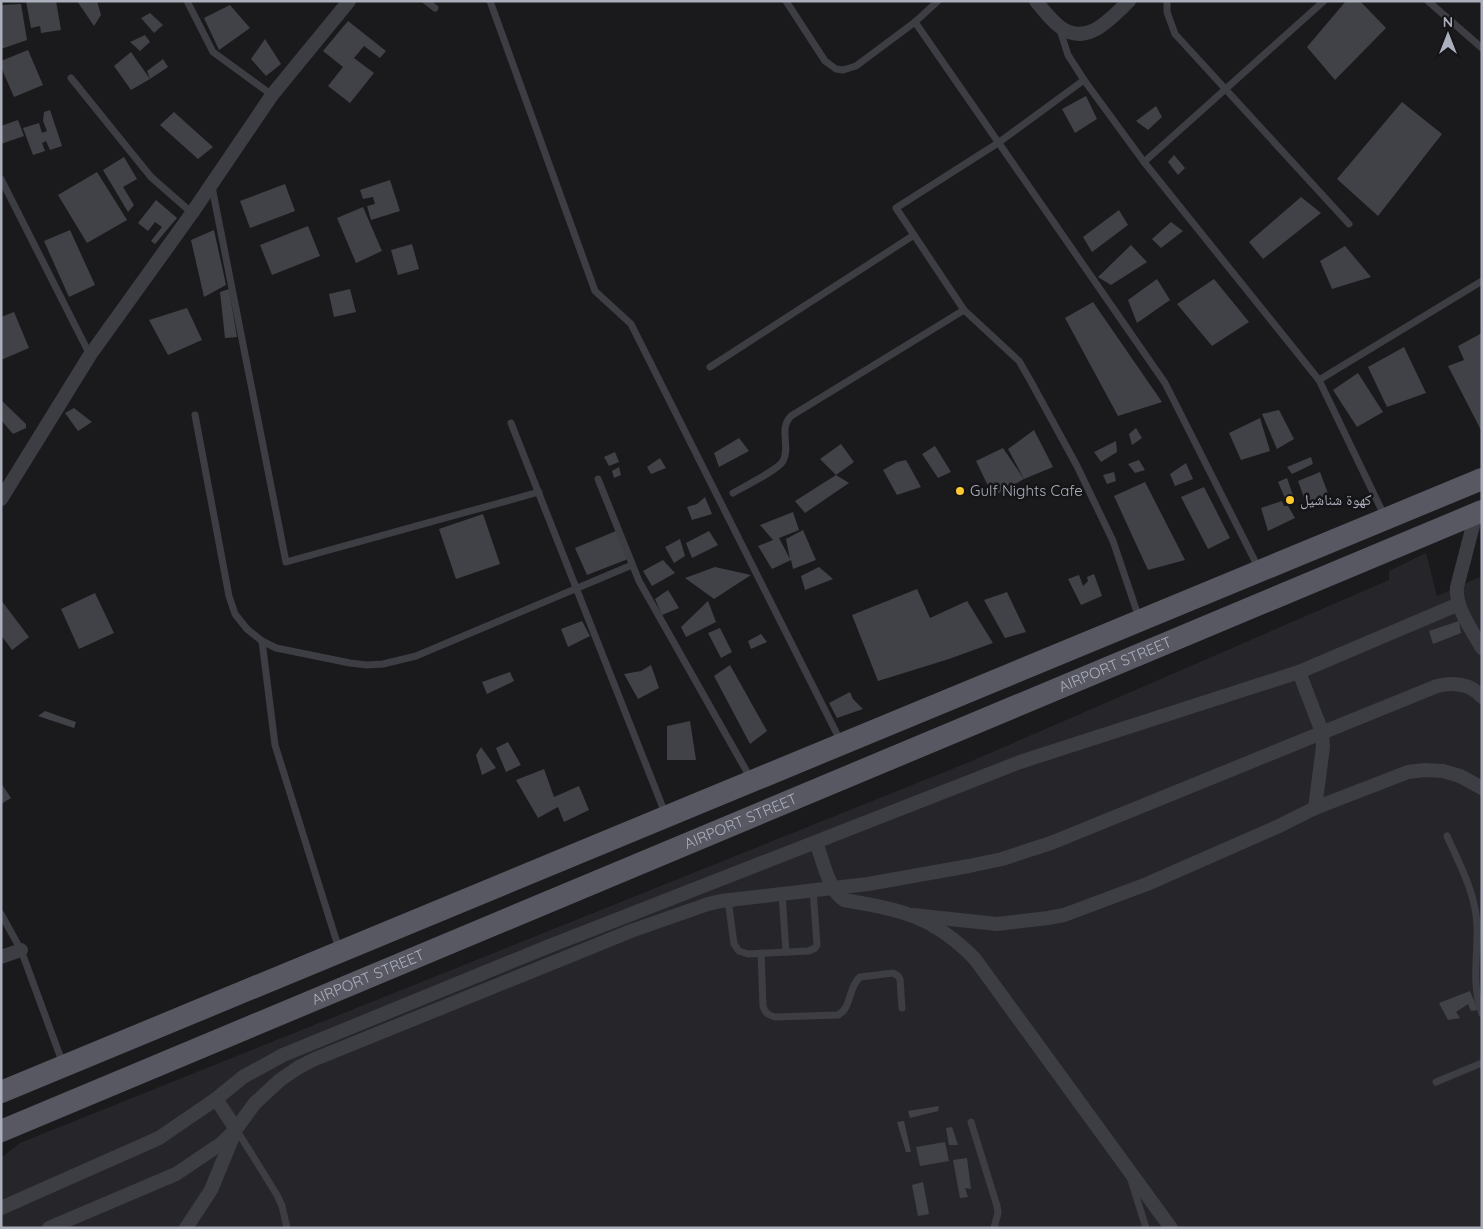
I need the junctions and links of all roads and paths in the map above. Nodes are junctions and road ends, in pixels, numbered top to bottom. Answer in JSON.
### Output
{"nodes":[{"id":1,"x":187,"y":1,"type":"edge"},
{"id":2,"x":349,"y":1,"type":"edge"},
{"id":3,"x":426,"y":1,"type":"edge"},
{"id":4,"x":490,"y":1,"type":"edge"},
{"id":5,"x":786,"y":1,"type":"edge"},
{"id":6,"x":938,"y":1,"type":"edge"},
{"id":7,"x":1036,"y":1,"type":"edge"},
{"id":8,"x":1128,"y":1,"type":"edge"},
{"id":9,"x":1167,"y":1,"type":"edge"},
{"id":10,"x":1324,"y":1,"type":"edge"},
{"id":11,"x":1428,"y":1,"type":"edge"},
{"id":12,"x":436,"y":8,"type":"dead end"},
{"id":13,"x":915,"y":22,"type":"junction"},
{"id":14,"x":1059,"y":26,"type":"junction"},
{"id":15,"x":1482,"y":48,"type":"edge"},
{"id":16,"x":71,"y":78,"type":"dead end"},
{"id":17,"x":1084,"y":80,"type":"junction"},
{"id":18,"x":1225,"y":90,"type":"junction"},
{"id":19,"x":272,"y":95,"type":"junction"},
{"id":20,"x":998,"y":142,"type":"junction"},
{"id":21,"x":1144,"y":162,"type":"junction"},
{"id":22,"x":1,"y":178,"type":"edge"},
{"id":23,"x":211,"y":184,"type":"junction"},
{"id":24,"x":192,"y":213,"type":"junction"},
{"id":25,"x":1349,"y":224,"type":"dead end"},
{"id":26,"x":914,"y":235,"type":"junction"},
{"id":27,"x":1482,"y":281,"type":"edge"},
{"id":28,"x":964,"y":310,"type":"junction"},
{"id":29,"x":90,"y":355,"type":"junction"},
{"id":30,"x":710,"y":367,"type":"dead end"},
{"id":31,"x":1319,"y":380,"type":"junction"},
{"id":32,"x":195,"y":415,"type":"dead end"},
{"id":33,"x":511,"y":423,"type":"dead end"},
{"id":34,"x":598,"y":479,"type":"dead end"},
{"id":35,"x":1482,"y":479,"type":"edge"},
{"id":36,"x":539,"y":492,"type":"junction"},
{"id":37,"x":733,"y":493,"type":"dead end"},
{"id":38,"x":1,"y":499,"type":"edge"},
{"id":39,"x":1479,"y":512,"type":"edge"},
{"id":40,"x":1386,"y":519,"type":"junction"},
{"id":41,"x":632,"y":565,"type":"junction"},
{"id":42,"x":1260,"y":571,"type":"junction"},
{"id":43,"x":577,"y":589,"type":"junction"},
{"id":44,"x":1458,"y":604,"type":"junction"},
{"id":45,"x":1140,"y":621,"type":"junction"},
{"id":46,"x":262,"y":641,"type":"junction"},
{"id":47,"x":1482,"y":648,"type":"edge"},
{"id":48,"x":1299,"y":672,"type":"junction"},
{"id":49,"x":1482,"y":697,"type":"edge"},
{"id":50,"x":1322,"y":732,"type":"junction"},
{"id":51,"x":842,"y":744,"type":"junction"},
{"id":52,"x":752,"y":782,"type":"junction"},
{"id":53,"x":1482,"y":788,"type":"edge"},
{"id":54,"x":1315,"y":808,"type":"junction"},
{"id":55,"x":666,"y":816,"type":"junction"},
{"id":56,"x":1447,"y":836,"type":"dead end"},
{"id":57,"x":816,"y":842,"type":"junction"},
{"id":58,"x":832,"y":887,"type":"junction"},
{"id":59,"x":813,"y":890,"type":"junction"},
{"id":60,"x":782,"y":894,"type":"junction"},
{"id":61,"x":728,"y":900,"type":"junction"},
{"id":62,"x":1,"y":914,"type":"edge"},
{"id":63,"x":913,"y":915,"type":"junction"},
{"id":64,"x":21,"y":950,"type":"junction"},
{"id":65,"x":340,"y":952,"type":"junction"},
{"id":66,"x":786,"y":952,"type":"junction"},
{"id":67,"x":761,"y":953,"type":"junction"},
{"id":68,"x":1,"y":957,"type":"edge"},
{"id":69,"x":902,"y":1008,"type":"dead end"},
{"id":70,"x":1482,"y":1014,"type":"edge"},
{"id":71,"x":1482,"y":1063,"type":"edge"},
{"id":72,"x":64,"y":1066,"type":"junction"},
{"id":73,"x":1436,"y":1082,"type":"dead end"},
{"id":74,"x":1,"y":1092,"type":"edge"},
{"id":75,"x":216,"y":1099,"type":"junction"},
{"id":76,"x":970,"y":1122,"type":"dead end"},
{"id":77,"x":236,"y":1129,"type":"junction"},
{"id":78,"x":1,"y":1130,"type":"edge"},
{"id":79,"x":1128,"y":1168,"type":"junction"},
{"id":80,"x":1,"y":1208,"type":"edge"},
{"id":81,"x":187,"y":1225,"type":"edge"},
{"id":82,"x":48,"y":1228,"type":"edge"},
{"id":83,"x":173,"y":1228,"type":"edge"},
{"id":84,"x":287,"y":1228,"type":"edge"},
{"id":85,"x":994,"y":1228,"type":"edge"},
{"id":86,"x":1146,"y":1228,"type":"edge"},
{"id":87,"x":1171,"y":1228,"type":"edge"}],
"edges":[{"from":1,"to":19,"type":"lane"},
{"from":2,"to":19,"type":"street"},
{"from":3,"to":12,"type":"lane"},
{"from":4,"to":51,"type":"lane"},
{"from":5,"to":13,"type":"lane"},
{"from":6,"to":13,"type":"lane"},
{"from":7,"to":14,"type":"street"},
{"from":8,"to":14,"type":"street"},
{"from":9,"to":18,"type":"lane"},
{"from":10,"to":18,"type":"lane"},
{"from":11,"to":15,"type":"lane"},
{"from":13,"to":20,"type":"lane"},
{"from":14,"to":17,"type":"lane"},
{"from":16,"to":24,"type":"lane"},
{"from":17,"to":20,"type":"lane"},
{"from":17,"to":21,"type":"lane"},
{"from":18,"to":21,"type":"lane"},
{"from":18,"to":25,"type":"lane"},
{"from":19,"to":23,"type":"street"},
{"from":20,"to":26,"type":"lane"},
{"from":20,"to":42,"type":"lane"},
{"from":21,"to":31,"type":"lane"},
{"from":22,"to":29,"type":"lane"},
{"from":23,"to":24,"type":"street"},
{"from":23,"to":36,"type":"lane"},
{"from":24,"to":29,"type":"street"},
{"from":26,"to":28,"type":"lane"},
{"from":26,"to":30,"type":"lane"},
{"from":27,"to":31,"type":"lane"},
{"from":28,"to":37,"type":"lane"},
{"from":28,"to":45,"type":"lane"},
{"from":29,"to":38,"type":"street"},
{"from":31,"to":40,"type":"lane"},
{"from":32,"to":46,"type":"lane"},
{"from":33,"to":36,"type":"lane"},
{"from":34,"to":41,"type":"lane"},
{"from":35,"to":40,"type":"main road","name":"AIRPORT STREET"},
{"from":36,"to":43,"type":"lane"},
{"from":39,"to":44,"type":"street"},
{"from":39,"to":78,"type":"main road","name":"AIRPORT STREET"},
{"from":40,"to":42,"type":"main road","name":"AIRPORT STREET"},
{"from":41,"to":43,"type":"lane"},
{"from":41,"to":52,"type":"lane"},
{"from":42,"to":45,"type":"main road","name":"AIRPORT STREET"},
{"from":43,"to":46,"type":"lane"},
{"from":43,"to":55,"type":"lane"},
{"from":44,"to":47,"type":"street"},
{"from":44,"to":48,"type":"street"},
{"from":45,"to":51,"type":"main road","name":"AIRPORT STREET"},
{"from":46,"to":65,"type":"lane"},
{"from":48,"to":50,"type":"street"},
{"from":48,"to":57,"type":"street"},
{"from":49,"to":50,"type":"street"},
{"from":50,"to":54,"type":"street"},
{"from":50,"to":58,"type":"street"},
{"from":51,"to":52,"type":"main road","name":"AIRPORT STREET"},
{"from":52,"to":55,"type":"main road","name":"AIRPORT STREET"},
{"from":53,"to":54,"type":"street"},
{"from":54,"to":63,"type":"street"},
{"from":55,"to":65,"type":"main road","name":"AIRPORT STREET"},
{"from":56,"to":70,"type":"lane"},
{"from":57,"to":58,"type":"street"},
{"from":57,"to":75,"type":"street"},
{"from":58,"to":59,"type":"street"},
{"from":58,"to":63,"type":"street"},
{"from":59,"to":60,"type":"street"},
{"from":59,"to":66,"type":"lane"},
{"from":60,"to":61,"type":"street"},
{"from":60,"to":66,"type":"lane"},
{"from":61,"to":67,"type":"lane"},
{"from":61,"to":77,"type":"street"},
{"from":62,"to":64,"type":"lane"},
{"from":63,"to":79,"type":"street"},
{"from":64,"to":68,"type":"street"},
{"from":64,"to":72,"type":"lane"},
{"from":65,"to":72,"type":"main road","name":"AIRPORT STREET"},
{"from":66,"to":67,"type":"lane"},
{"from":67,"to":69,"type":"lane"},
{"from":71,"to":73,"type":"lane"},
{"from":72,"to":74,"type":"main road","name":"AIRPORT STREET"},
{"from":75,"to":77,"type":"street"},
{"from":75,"to":80,"type":"street"},
{"from":76,"to":85,"type":"lane"},
{"from":77,"to":81,"type":"street"},
{"from":77,"to":82,"type":"street"},
{"from":77,"to":84,"type":"lane"},
{"from":79,"to":86,"type":"lane"},
{"from":79,"to":87,"type":"street"},
{"from":81,"to":83,"type":"street"}]}
